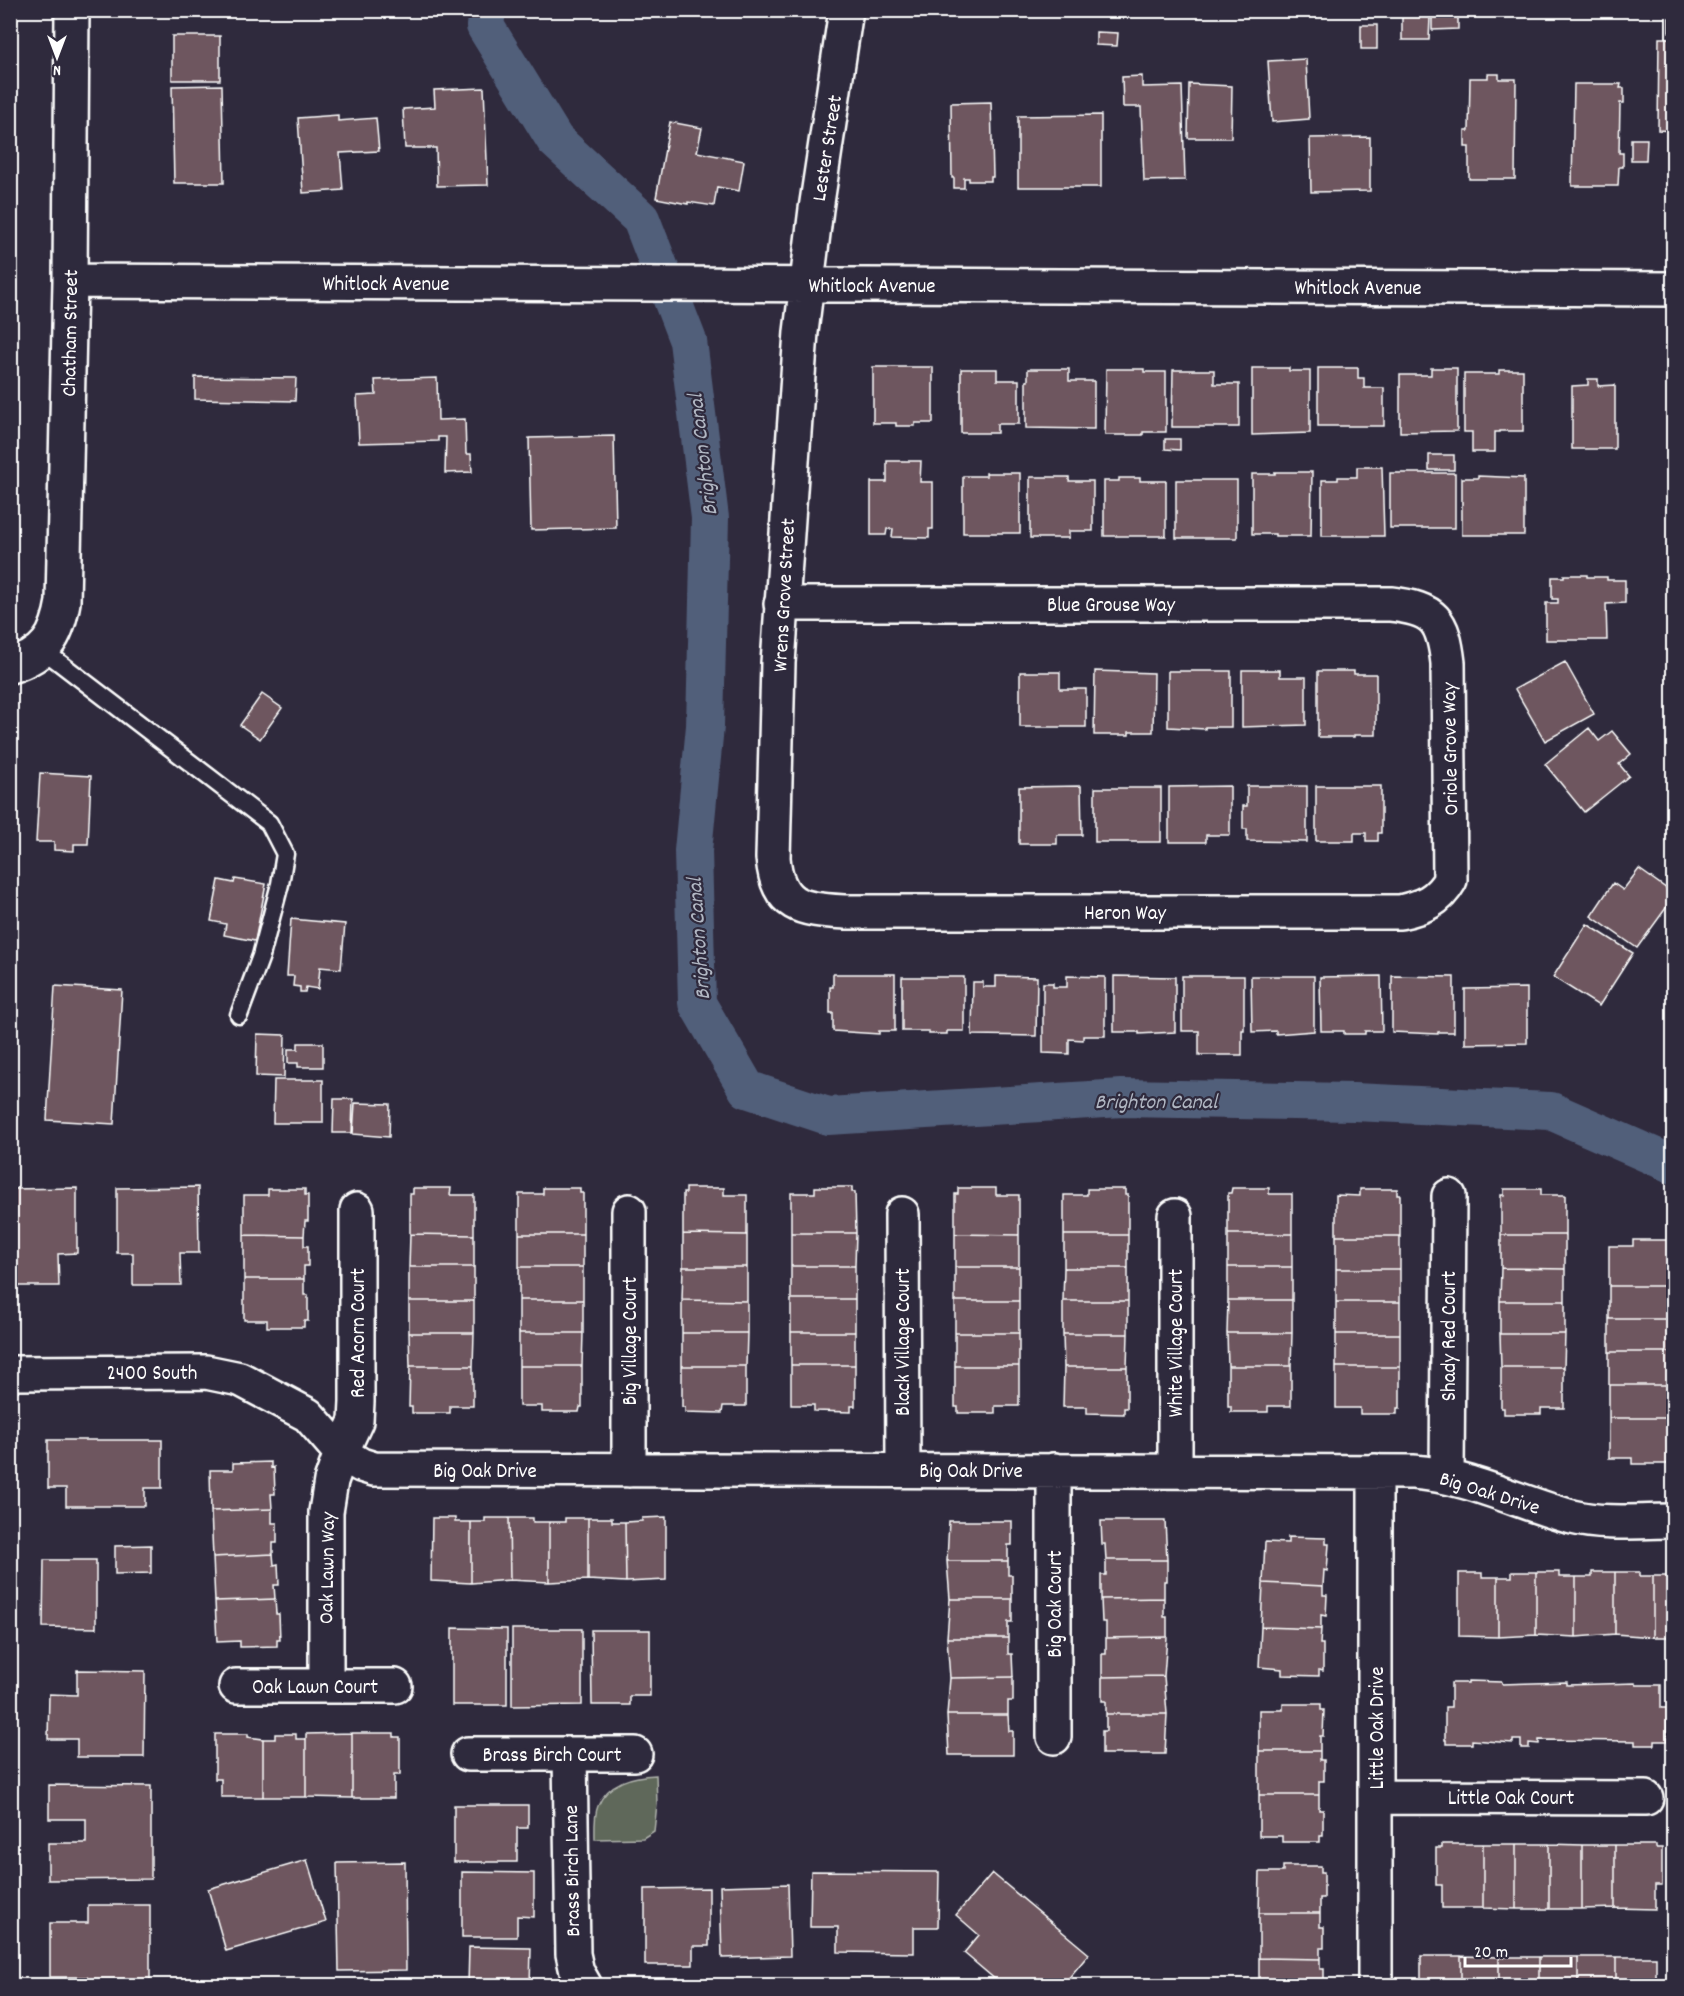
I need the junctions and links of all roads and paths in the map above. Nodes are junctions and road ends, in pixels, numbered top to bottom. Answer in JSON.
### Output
{"nodes":[{"id":1,"x":72,"y":10,"type":"edge"},
{"id":2,"x":846,"y":10,"type":"edge"},
{"id":3,"x":70,"y":281,"type":"junction"},
{"id":4,"x":806,"y":285,"type":"junction"},
{"id":5,"x":1674,"y":289,"type":"edge"},
{"id":6,"x":781,"y":604,"type":"junction"},
{"id":7,"x":1436,"y":619,"type":"joint"},
{"id":8,"x":43,"y":650,"type":"junction"},
{"id":9,"x":10,"y":666,"type":"edge"},
{"id":10,"x":1450,"y":880,"type":"joint"},
{"id":11,"x":790,"y":901,"type":"joint"},
{"id":12,"x":239,"y":1015,"type":"dead end"},
{"id":13,"x":1449,"y":1196,"type":"dead end"},
{"id":14,"x":357,"y":1210,"type":"dead end"},
{"id":15,"x":630,"y":1211,"type":"dead end"},
{"id":16,"x":902,"y":1214,"type":"dead end"},
{"id":17,"x":1175,"y":1216,"type":"dead end"},
{"id":18,"x":10,"y":1373,"type":"edge"},
{"id":19,"x":286,"y":1404,"type":"joint"},
{"id":20,"x":341,"y":1453,"type":"junction"},
{"id":21,"x":629,"y":1470,"type":"junction"},
{"id":22,"x":903,"y":1470,"type":"junction"},
{"id":23,"x":1054,"y":1470,"type":"junction"},
{"id":24,"x":1175,"y":1470,"type":"junction"},
{"id":25,"x":1375,"y":1471,"type":"junction"},
{"id":26,"x":1447,"y":1476,"type":"junction"},
{"id":27,"x":1674,"y":1521,"type":"edge"},
{"id":28,"x":236,"y":1686,"type":"dead end"},
{"id":29,"x":326,"y":1686,"type":"junction"},
{"id":30,"x":395,"y":1686,"type":"dead end"},
{"id":31,"x":1054,"y":1737,"type":"dead end"},
{"id":32,"x":468,"y":1754,"type":"dead end"},
{"id":33,"x":570,"y":1754,"type":"junction"},
{"id":34,"x":635,"y":1754,"type":"dead end"},
{"id":35,"x":1376,"y":1797,"type":"junction"},
{"id":36,"x":1646,"y":1798,"type":"dead end"},
{"id":37,"x":585,"y":1986,"type":"edge"},
{"id":38,"x":1375,"y":1986,"type":"edge"}],
"edges":[{"from":1,"to":3,"type":"street","name":"Chatham Street"},
{"from":2,"to":4,"type":"street","name":"Lester Street"},
{"from":3,"to":4,"type":"street","name":"Whitlock Avenue"},
{"from":3,"to":8,"type":"street","name":"Chatham Street"},
{"from":4,"to":5,"type":"street","name":"Whitlock Avenue"},
{"from":4,"to":6,"type":"street","name":"Wrens Grove Street"},
{"from":6,"to":7,"type":"street","name":"Blue Grouse Way"},
{"from":6,"to":11,"type":"street","name":"Wrens Grove Street"},
{"from":7,"to":10,"type":"street","name":"Oriole Grove Way"},
{"from":8,"to":9,"type":"street"},
{"from":8,"to":12,"type":"lane"},
{"from":10,"to":11,"type":"street","name":"Heron Way"},
{"from":13,"to":26,"type":"street","name":"Shady Red Court"},
{"from":14,"to":20,"type":"street","name":"Red Acorn Court"},
{"from":15,"to":21,"type":"street","name":"Big Village Court"},
{"from":16,"to":22,"type":"street","name":"Black Village Court"},
{"from":17,"to":24,"type":"street","name":"White Village Court"},
{"from":18,"to":19,"type":"street","name":"2400 South"},
{"from":19,"to":20,"type":"street","name":"Big Oak Drive"},
{"from":20,"to":21,"type":"street","name":"Big Oak Drive"},
{"from":20,"to":29,"type":"street","name":"Oak Lawn Way"},
{"from":21,"to":22,"type":"street","name":"Big Oak Drive"},
{"from":22,"to":23,"type":"street","name":"Big Oak Drive"},
{"from":23,"to":24,"type":"street","name":"Big Oak Drive"},
{"from":23,"to":31,"type":"street","name":"Big Oak Court"},
{"from":24,"to":25,"type":"street","name":"Big Oak Drive"},
{"from":25,"to":26,"type":"street","name":"Big Oak Drive"},
{"from":25,"to":35,"type":"street","name":"Little Oak Drive"},
{"from":26,"to":27,"type":"street","name":"Big Oak Drive"},
{"from":28,"to":29,"type":"street","name":"Oak Lawn Court"},
{"from":29,"to":30,"type":"street","name":"Oak Lawn Court"},
{"from":32,"to":33,"type":"street","name":"Brass Birch Court"},
{"from":33,"to":34,"type":"street","name":"Brass Birch Court"},
{"from":33,"to":37,"type":"street","name":"Brass Birch Lane"},
{"from":35,"to":36,"type":"street","name":"Little Oak Court"},
{"from":35,"to":38,"type":"street","name":"Little Oak Drive"}]}
